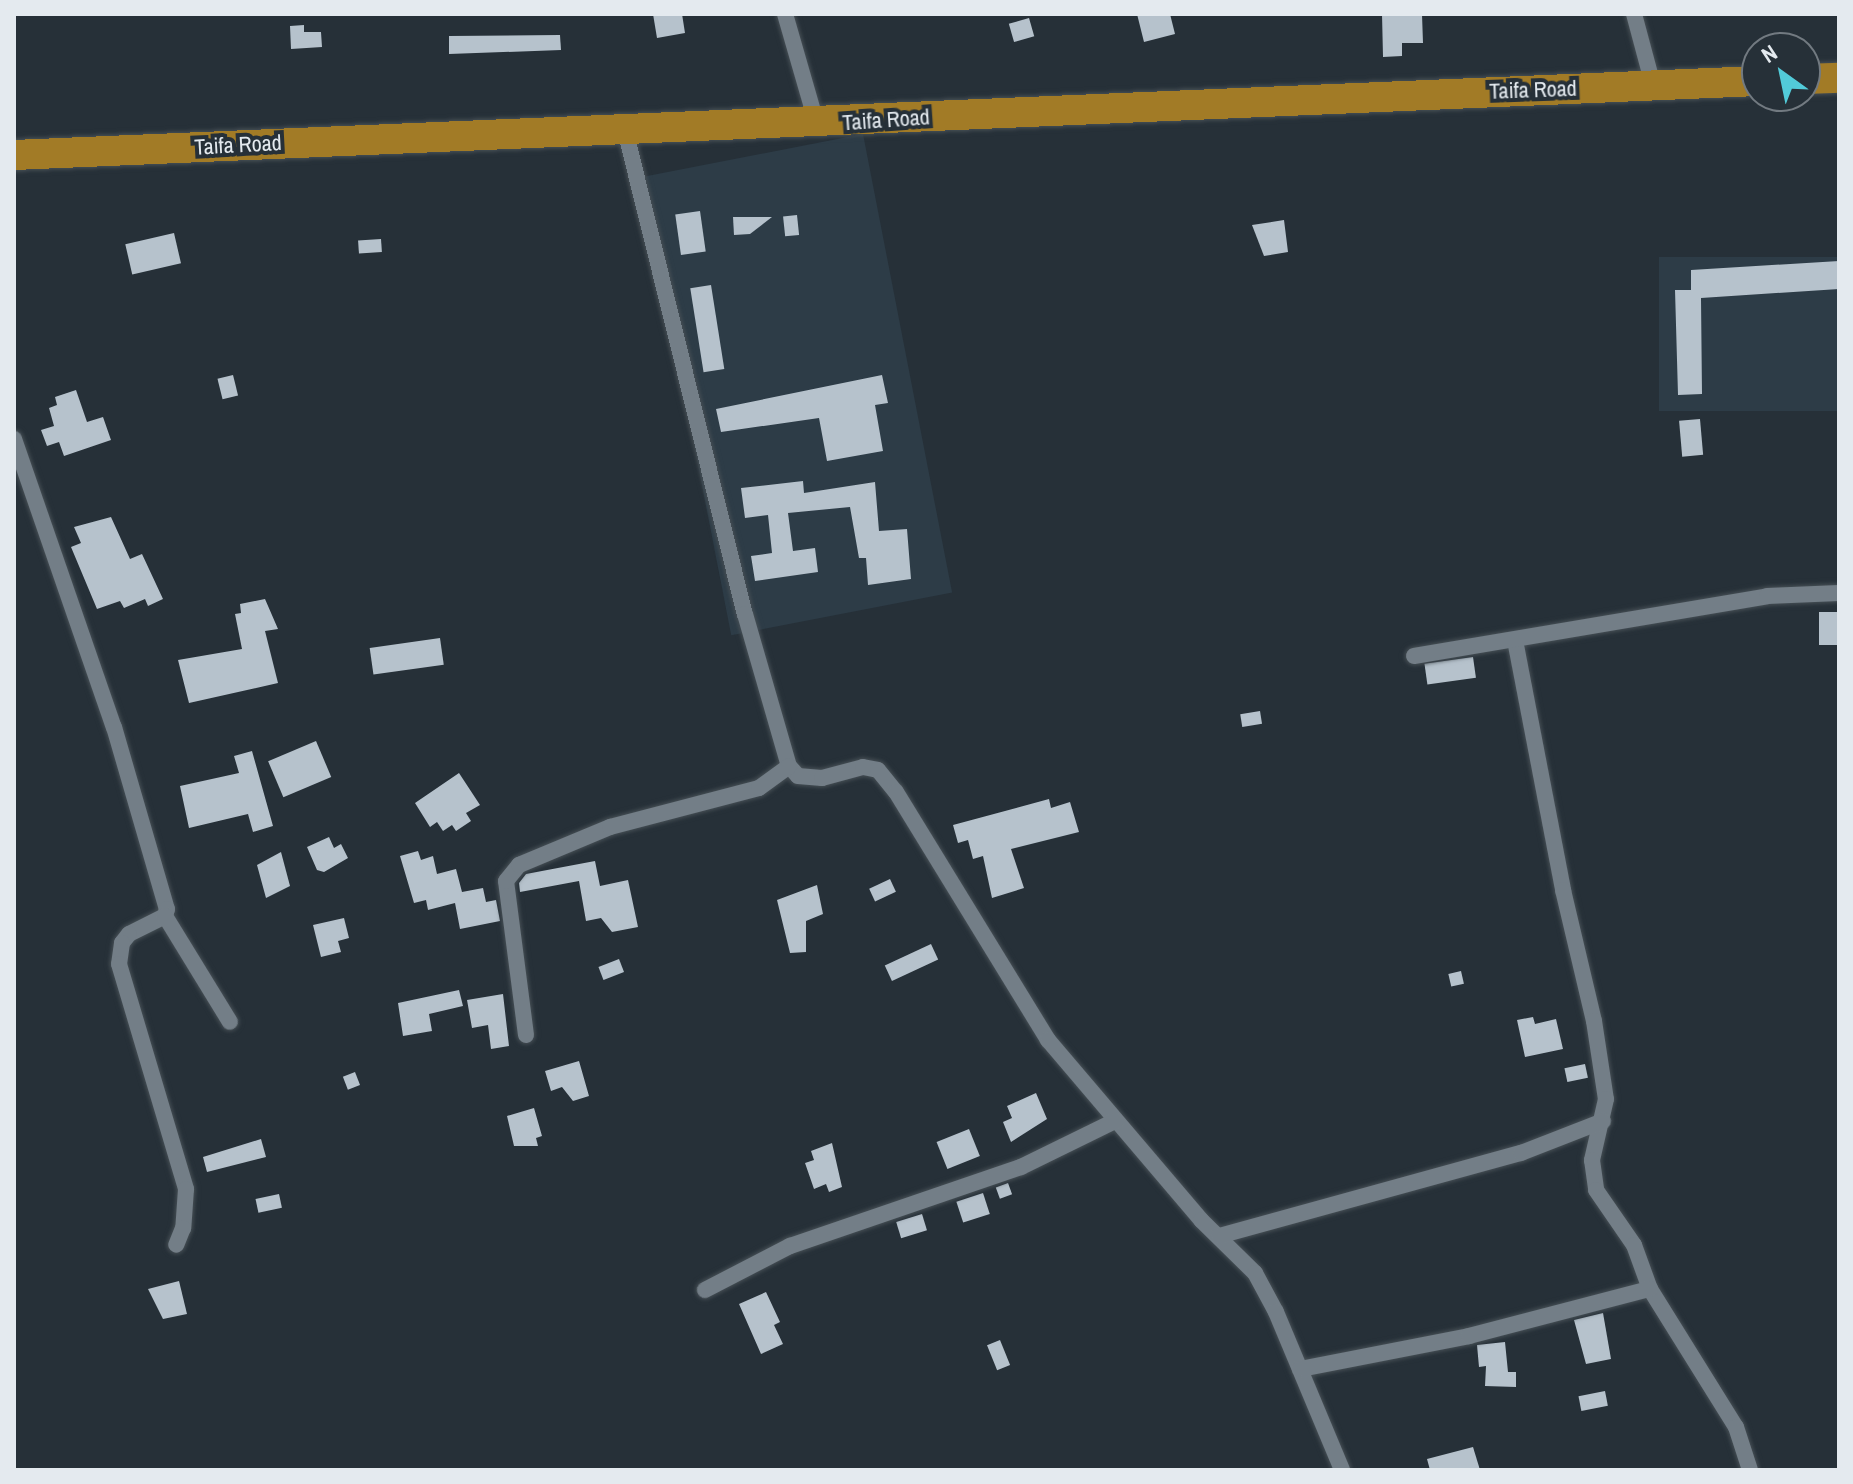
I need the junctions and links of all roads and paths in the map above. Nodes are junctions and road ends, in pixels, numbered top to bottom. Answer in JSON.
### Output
{"nodes":[{"id":1,"x":785,"y":14,"type":"edge"},
{"id":2,"x":1634,"y":14,"type":"edge"},
{"id":3,"x":1741,"y":82,"type":"edge"},
{"id":4,"x":1653,"y":85,"type":"junction"},
{"id":5,"x":817,"y":125,"type":"junction"},
{"id":6,"x":625,"y":130,"type":"junction"},
{"id":7,"x":14,"y":155,"type":"edge"},
{"id":8,"x":14,"y":439,"type":"edge"},
{"id":9,"x":1839,"y":593,"type":"edge"},
{"id":10,"x":1515,"y":640,"type":"junction"},
{"id":11,"x":1414,"y":656,"type":"dead end"},
{"id":12,"x":789,"y":766,"type":"junction"},
{"id":13,"x":165,"y":916,"type":"junction"},
{"id":14,"x":230,"y":1022,"type":"dead end"},
{"id":15,"x":526,"y":1035,"type":"dead end"},
{"id":16,"x":1115,"y":1121,"type":"junction"},
{"id":17,"x":1603,"y":1121,"type":"junction"},
{"id":18,"x":1219,"y":1236,"type":"junction"},
{"id":19,"x":176,"y":1245,"type":"dead end"},
{"id":20,"x":1650,"y":1289,"type":"junction"},
{"id":21,"x":705,"y":1290,"type":"dead end"},
{"id":22,"x":1300,"y":1369,"type":"junction"},
{"id":23,"x":1342,"y":1470,"type":"edge"},
{"id":24,"x":1750,"y":1470,"type":"edge"}],
"edges":[{"from":1,"to":5,"type":"street"},
{"from":2,"to":4,"type":"street"},
{"from":3,"to":4,"type":"highway","name":"Taifa Road"},
{"from":4,"to":5,"type":"highway","name":"Taifa Road"},
{"from":5,"to":6,"type":"highway","name":"Taifa Road"},
{"from":6,"to":7,"type":"highway","name":"Taifa Road"},
{"from":6,"to":12,"type":"street"},
{"from":8,"to":13,"type":"street"},
{"from":9,"to":10,"type":"street"},
{"from":10,"to":11,"type":"street"},
{"from":10,"to":17,"type":"street"},
{"from":12,"to":15,"type":"street"},
{"from":12,"to":16,"type":"street"},
{"from":13,"to":14,"type":"street"},
{"from":13,"to":19,"type":"street"},
{"from":16,"to":18,"type":"street"},
{"from":16,"to":21,"type":"street"},
{"from":17,"to":18,"type":"street"},
{"from":17,"to":20,"type":"street"},
{"from":18,"to":22,"type":"street"},
{"from":20,"to":22,"type":"street"},
{"from":20,"to":24,"type":"street"},
{"from":22,"to":23,"type":"street"}]}
